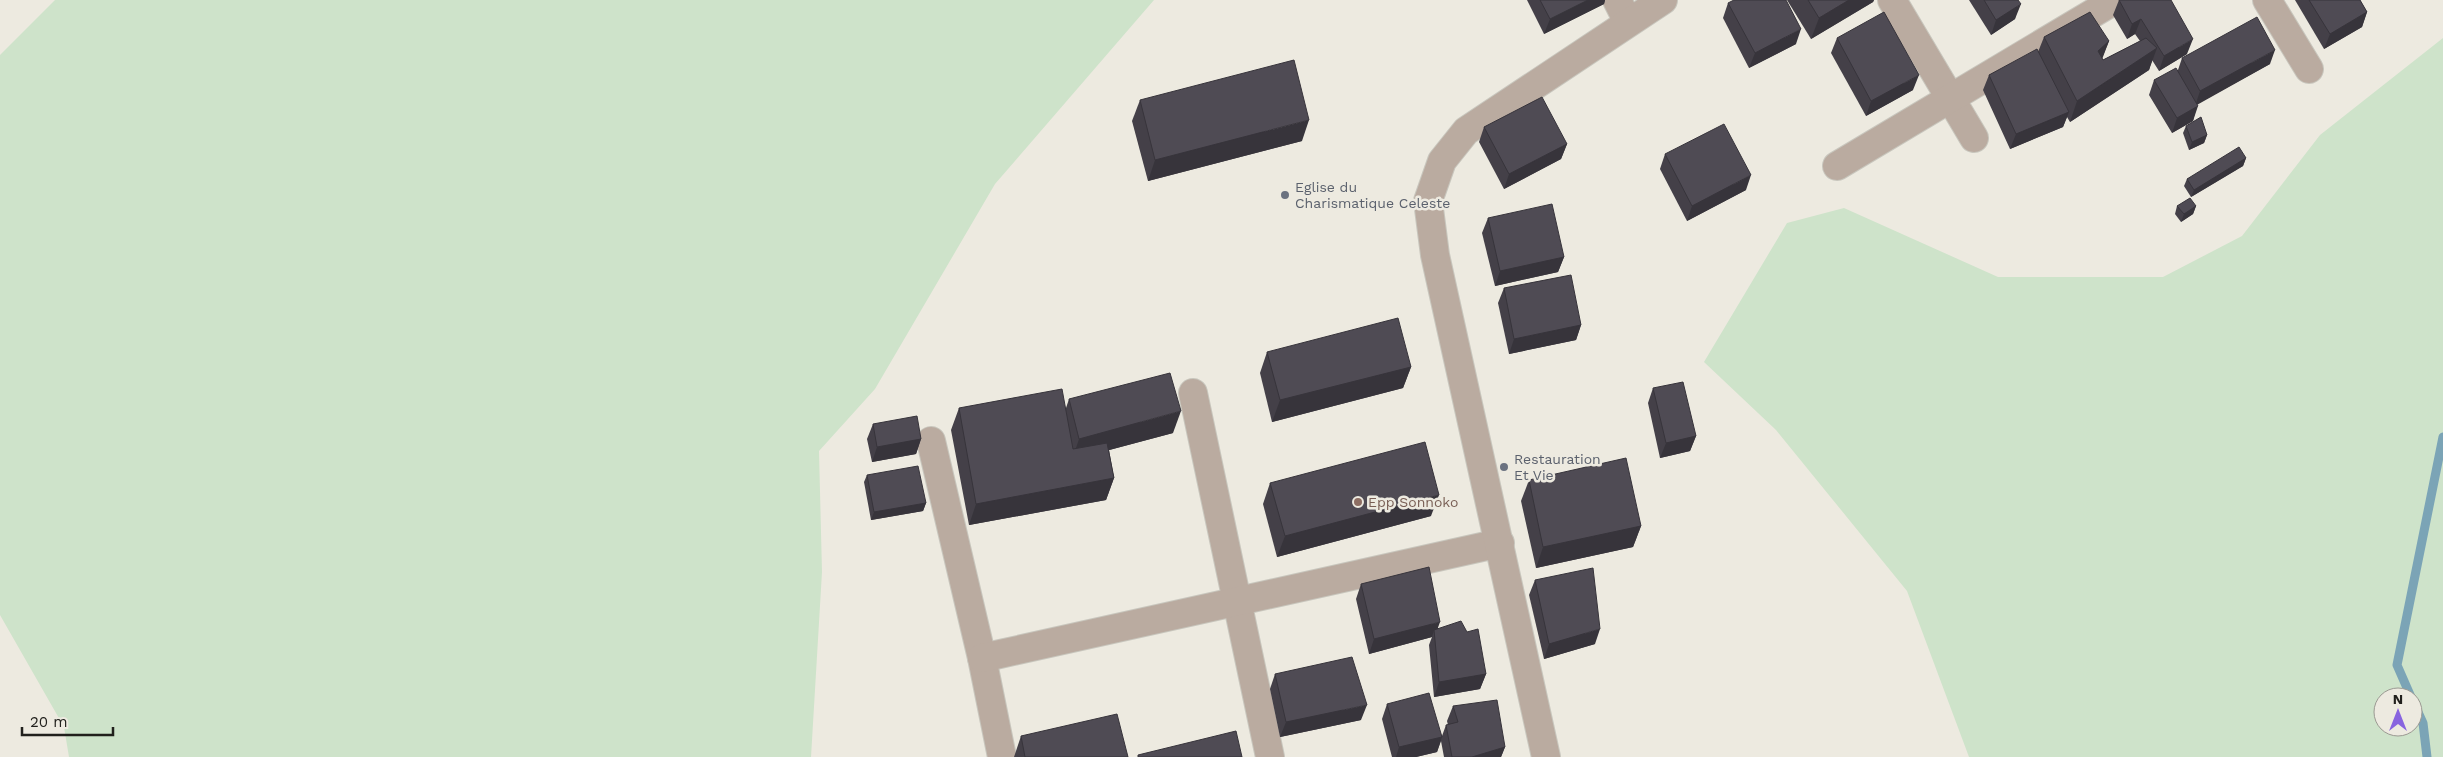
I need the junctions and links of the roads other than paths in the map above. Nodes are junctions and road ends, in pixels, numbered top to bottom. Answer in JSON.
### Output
{"nodes":[{"id":1,"x":1663,"y":0,"type":"edge"},
{"id":2,"x":1892,"y":0,"type":"edge"},
{"id":3,"x":2115,"y":0,"type":"edge"},
{"id":4,"x":2267,"y":0,"type":"edge"},
{"id":5,"x":1623,"y":11,"type":"edge"},
{"id":6,"x":2309,"y":68,"type":"dead end"},
{"id":7,"x":1950,"y":98,"type":"junction"},
{"id":8,"x":1974,"y":138,"type":"dead end"},
{"id":9,"x":1837,"y":166,"type":"dead end"},
{"id":10,"x":1193,"y":393,"type":"dead end"},
{"id":11,"x":931,"y":441,"type":"dead end"},
{"id":12,"x":1500,"y":543,"type":"junction"},
{"id":13,"x":1238,"y":601,"type":"junction"},
{"id":14,"x":982,"y":658,"type":"junction"},
{"id":15,"x":1002,"y":757,"type":"edge"},
{"id":16,"x":1270,"y":757,"type":"edge"},
{"id":17,"x":1546,"y":757,"type":"edge"}],
"edges":[{"from":1,"to":5,"type":"street"},
{"from":2,"to":7,"type":"street"},
{"from":3,"to":7,"type":"street"},
{"from":4,"to":6,"type":"street"},
{"from":5,"to":12,"type":"street"},
{"from":7,"to":8,"type":"street"},
{"from":7,"to":9,"type":"street"},
{"from":10,"to":13,"type":"street"},
{"from":11,"to":14,"type":"street"},
{"from":12,"to":13,"type":"street"},
{"from":12,"to":17,"type":"street"},
{"from":13,"to":14,"type":"street"},
{"from":13,"to":16,"type":"street"},
{"from":14,"to":15,"type":"street"}]}
